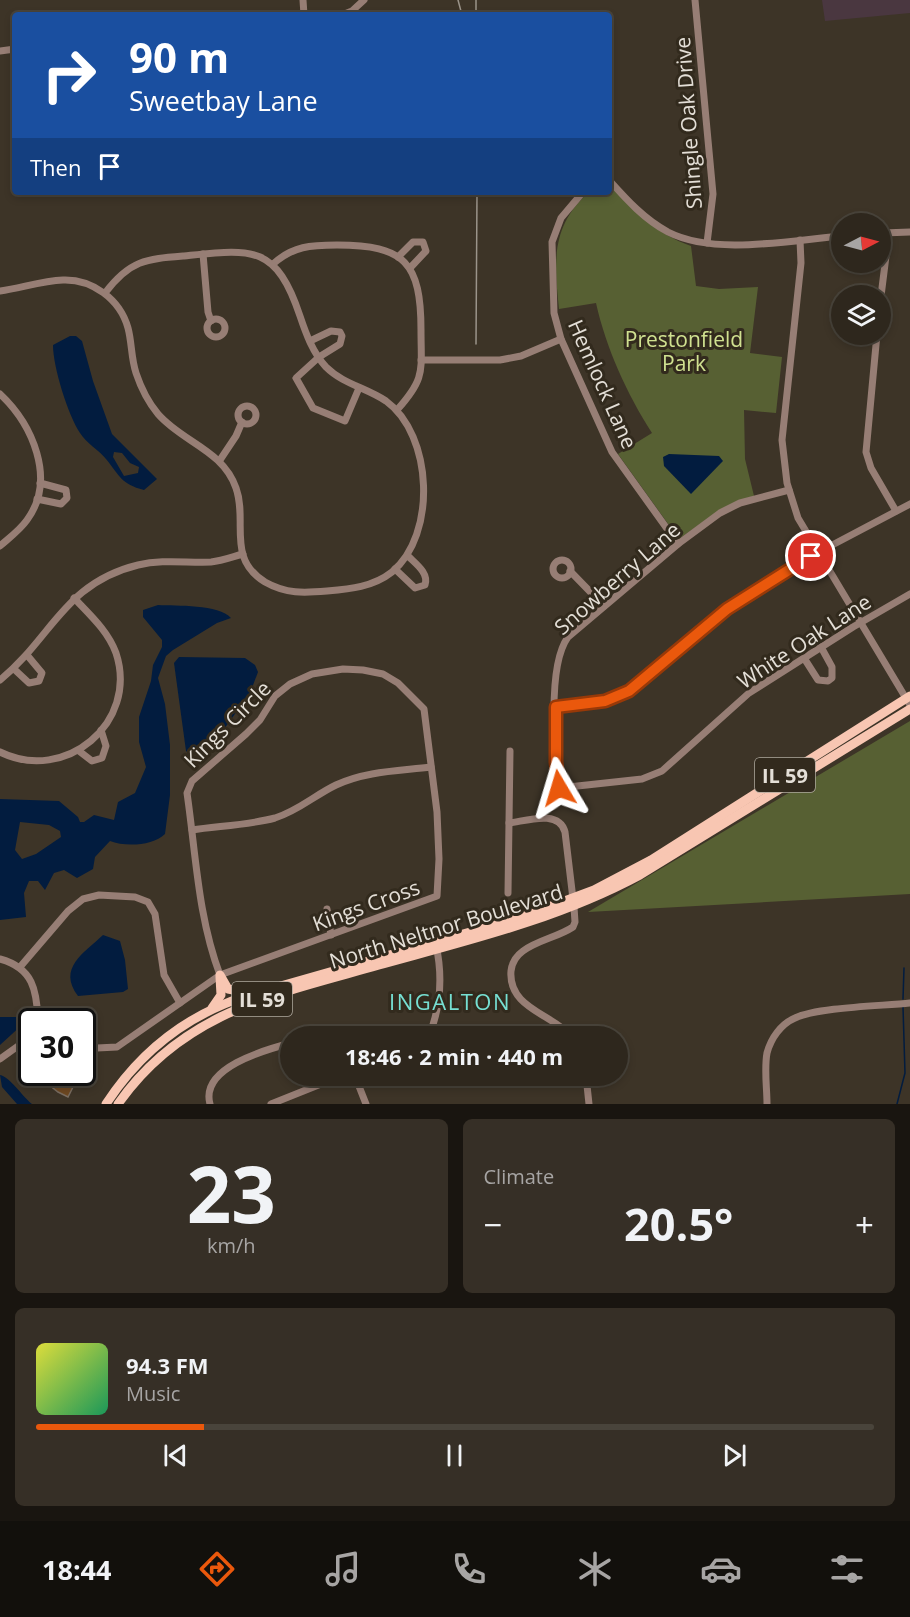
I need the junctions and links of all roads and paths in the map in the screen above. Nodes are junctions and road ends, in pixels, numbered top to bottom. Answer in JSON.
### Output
{"nodes":[{"id":1,"x":364,"y":0,"type":"edge"},
{"id":2,"x":695,"y":0,"type":"edge"},
{"id":3,"x":350,"y":12,"type":"edge"},
{"id":4,"x":612,"y":183,"type":"edge"},
{"id":5,"x":580,"y":195,"type":"edge"},
{"id":6,"x":910,"y":232,"type":"edge"},
{"id":7,"x":891,"y":233,"type":"edge"},
{"id":8,"x":831,"y":237,"type":"edge"},
{"id":9,"x":800,"y":240,"type":"junction"},
{"id":10,"x":707,"y":243,"type":"junction"},
{"id":11,"x":203,"y":254,"type":"junction"},
{"id":12,"x":398,"y":257,"type":"junction"},
{"id":13,"x":273,"y":264,"type":"junction"},
{"id":14,"x":410,"y":268,"type":"junction"},
{"id":15,"x":0,"y":291,"type":"edge"},
{"id":16,"x":105,"y":293,"type":"junction"},
{"id":17,"x":212,"y":321,"type":"dead end"},
{"id":18,"x":561,"y":339,"type":"junction"},
{"id":19,"x":310,"y":341,"type":"junction"},
{"id":20,"x":876,"y":345,"type":"edge"},
{"id":21,"x":319,"y":357,"type":"junction"},
{"id":22,"x":421,"y":360,"type":"junction"},
{"id":23,"x":359,"y":388,"type":"junction"},
{"id":24,"x":0,"y":394,"type":"edge"},
{"id":25,"x":397,"y":410,"type":"junction"},
{"id":26,"x":242,"y":422,"type":"dead end"},
{"id":27,"x":219,"y":460,"type":"junction"},
{"id":28,"x":40,"y":483,"type":"junction"},
{"id":29,"x":789,"y":490,"type":"junction"},
{"id":30,"x":37,"y":499,"type":"junction"},
{"id":31,"x":910,"y":504,"type":"edge"},
{"id":32,"x":896,"y":511,"type":"junction"},
{"id":33,"x":678,"y":544,"type":"junction"},
{"id":34,"x":0,"y":546,"type":"edge"},
{"id":35,"x":819,"y":552,"type":"junction"},
{"id":36,"x":243,"y":555,"type":"junction"},
{"id":37,"x":408,"y":556,"type":"junction"},
{"id":38,"x":395,"y":569,"type":"junction"},
{"id":39,"x":570,"y":571,"type":"dead end"},
{"id":40,"x":910,"y":594,"type":"edge"},
{"id":41,"x":74,"y":598,"type":"junction"},
{"id":42,"x":604,"y":606,"type":"junction"},
{"id":43,"x":862,"y":622,"type":"junction"},
{"id":44,"x":821,"y":647,"type":"junction"},
{"id":45,"x":27,"y":655,"type":"junction"},
{"id":46,"x":804,"y":658,"type":"junction"},
{"id":47,"x":14,"y":669,"type":"junction"},
{"id":48,"x":0,"y":680,"type":"edge"},
{"id":49,"x":909,"y":702,"type":"edge"},
{"id":50,"x":556,"y":707,"type":"junction"},
{"id":51,"x":101,"y":730,"type":"junction"},
{"id":52,"x":79,"y":751,"type":"junction"},
{"id":53,"x":510,"y":751,"type":"dead end"},
{"id":54,"x":0,"y":752,"type":"edge"},
{"id":55,"x":431,"y":767,"type":"junction"},
{"id":56,"x":559,"y":788,"type":"joint"},
{"id":57,"x":437,"y":815,"type":"joint"},
{"id":58,"x":509,"y":823,"type":"junction"},
{"id":59,"x":192,"y":830,"type":"junction"},
{"id":60,"x":508,"y":893,"type":"dead end"},
{"id":61,"x":574,"y":903,"type":"junction"},
{"id":62,"x":327,"y":909,"type":"dead end"},
{"id":63,"x":331,"y":935,"type":"junction"},
{"id":64,"x":436,"y":945,"type":"junction"},
{"id":65,"x":0,"y":959,"type":"edge"},
{"id":66,"x":20,"y":967,"type":"junction"},
{"id":67,"x":220,"y":975,"type":"junction"},
{"id":68,"x":260,"y":992,"type":"junction"},
{"id":69,"x":180,"y":1003,"type":"junction"},
{"id":70,"x":910,"y":1003,"type":"edge"},
{"id":71,"x":37,"y":1008,"type":"edge"},
{"id":72,"x":211,"y":1009,"type":"junction"},
{"id":73,"x":432,"y":1026,"type":"edge"},
{"id":74,"x":559,"y":1026,"type":"edge"},
{"id":75,"x":18,"y":1046,"type":"edge"},
{"id":76,"x":280,"y":1046,"type":"edge"},
{"id":77,"x":96,"y":1048,"type":"edge"},
{"id":78,"x":0,"y":1059,"type":"edge"},
{"id":79,"x":316,"y":1086,"type":"edge"},
{"id":80,"x":359,"y":1086,"type":"edge"},
{"id":81,"x":587,"y":1086,"type":"edge"},
{"id":82,"x":106,"y":1104,"type":"edge"},
{"id":83,"x":118,"y":1104,"type":"edge"},
{"id":84,"x":210,"y":1104,"type":"edge"},
{"id":85,"x":271,"y":1104,"type":"edge"},
{"id":86,"x":366,"y":1104,"type":"edge"},
{"id":87,"x":590,"y":1104,"type":"edge"},
{"id":88,"x":767,"y":1104,"type":"edge"}],
"edges":[{"from":1,"to":3,"type":"street"},
{"from":2,"to":10,"type":"street","name":"Shingle Oak Drive"},
{"from":4,"to":10,"type":"street"},
{"from":5,"to":18,"type":"street","name":"Hemlock Lane"},
{"from":6,"to":7,"type":"street"},
{"from":8,"to":9,"type":"street"},
{"from":9,"to":10,"type":"street"},
{"from":9,"to":29,"type":"street"},
{"from":11,"to":13,"type":"street"},
{"from":11,"to":16,"type":"street"},
{"from":11,"to":17,"type":"street"},
{"from":12,"to":13,"type":"street"},
{"from":12,"to":14,"type":"street"},
{"from":12,"to":14,"type":"street"},
{"from":13,"to":19,"type":"street"},
{"from":14,"to":22,"type":"street"},
{"from":15,"to":16,"type":"street"},
{"from":16,"to":27,"type":"street"},
{"from":18,"to":22,"type":"street"},
{"from":18,"to":33,"type":"street","name":"Hemlock Lane"},
{"from":19,"to":21,"type":"street"},
{"from":19,"to":21,"type":"street"},
{"from":20,"to":32,"type":"street"},
{"from":21,"to":23,"type":"street"},
{"from":21,"to":23,"type":"street"},
{"from":22,"to":25,"type":"street"},
{"from":23,"to":25,"type":"street"},
{"from":24,"to":28,"type":"street"},
{"from":25,"to":37,"type":"street"},
{"from":26,"to":27,"type":"street"},
{"from":27,"to":36,"type":"street"},
{"from":28,"to":30,"type":"street"},
{"from":28,"to":30,"type":"street"},
{"from":29,"to":33,"type":"street","name":"Snowberry Lane"},
{"from":29,"to":35,"type":"street"},
{"from":30,"to":34,"type":"street"},
{"from":31,"to":32,"type":"street"},
{"from":32,"to":35,"type":"street"},
{"from":33,"to":42,"type":"street","name":"Snowberry Lane"},
{"from":35,"to":43,"type":"street"},
{"from":35,"to":50,"type":"street"},
{"from":36,"to":38,"type":"street"},
{"from":36,"to":41,"type":"street"},
{"from":37,"to":38,"type":"street"},
{"from":37,"to":38,"type":"street"},
{"from":39,"to":42,"type":"street"},
{"from":40,"to":43,"type":"street","name":"White Oak Lane"},
{"from":41,"to":45,"type":"street"},
{"from":41,"to":51,"type":"street"},
{"from":42,"to":50,"type":"street","name":"Snowberry Lane"},
{"from":43,"to":44,"type":"street","name":"White Oak Lane"},
{"from":43,"to":49,"type":"street"},
{"from":44,"to":46,"type":"street","name":"White Oak Lane"},
{"from":44,"to":46,"type":"street"},
{"from":45,"to":47,"type":"street"},
{"from":45,"to":47,"type":"street"},
{"from":46,"to":56,"type":"street","name":"White Oak Lane"},
{"from":47,"to":48,"type":"street"},
{"from":49,"to":61,"type":"main road","name":"North Neltnor Boulevard","number":"IL 59"},
{"from":49,"to":61,"type":"main road","name":"North Neltnor Boulevard","number":"IL 59"},
{"from":50,"to":56,"type":"street","name":"Snowberry Lane"},
{"from":51,"to":52,"type":"street"},
{"from":51,"to":52,"type":"street"},
{"from":52,"to":54,"type":"street"},
{"from":53,"to":58,"type":"street"},
{"from":55,"to":57,"type":"street","name":"Kings Circle"},
{"from":55,"to":59,"type":"street"},
{"from":55,"to":59,"type":"street","name":"Kings Circle"},
{"from":57,"to":63,"type":"street","name":"Kings Cross"},
{"from":58,"to":60,"type":"street"},
{"from":58,"to":61,"type":"street"},
{"from":59,"to":67,"type":"street"},
{"from":61,"to":64,"type":"main road","name":"North Neltnor Boulevard","number":"IL 59"},
{"from":61,"to":74,"type":"street"},
{"from":62,"to":63,"type":"street"},
{"from":63,"to":67,"type":"street","name":"Kings Cross"},
{"from":64,"to":68,"type":"main road","name":"North Neltnor Boulevard","number":"IL 59"},
{"from":64,"to":73,"type":"street"},
{"from":64,"to":83,"type":"main road","name":"North Neltnor Boulevard","number":"IL 59"},
{"from":65,"to":66,"type":"street"},
{"from":66,"to":69,"type":"street"},
{"from":66,"to":71,"type":"street"},
{"from":67,"to":68,"type":"main road"},
{"from":67,"to":69,"type":"street"},
{"from":67,"to":72,"type":"main road"},
{"from":68,"to":72,"type":"main road","name":"North Neltnor Boulevard","number":"IL 59"},
{"from":69,"to":77,"type":"street"},
{"from":70,"to":88,"type":"street"},
{"from":72,"to":82,"type":"main road","name":"North Neltnor Boulevard","number":"IL 59"},
{"from":75,"to":78,"type":"street"},
{"from":76,"to":84,"type":"street"},
{"from":79,"to":85,"type":"street"},
{"from":80,"to":86,"type":"street"},
{"from":81,"to":87,"type":"street"}]}
